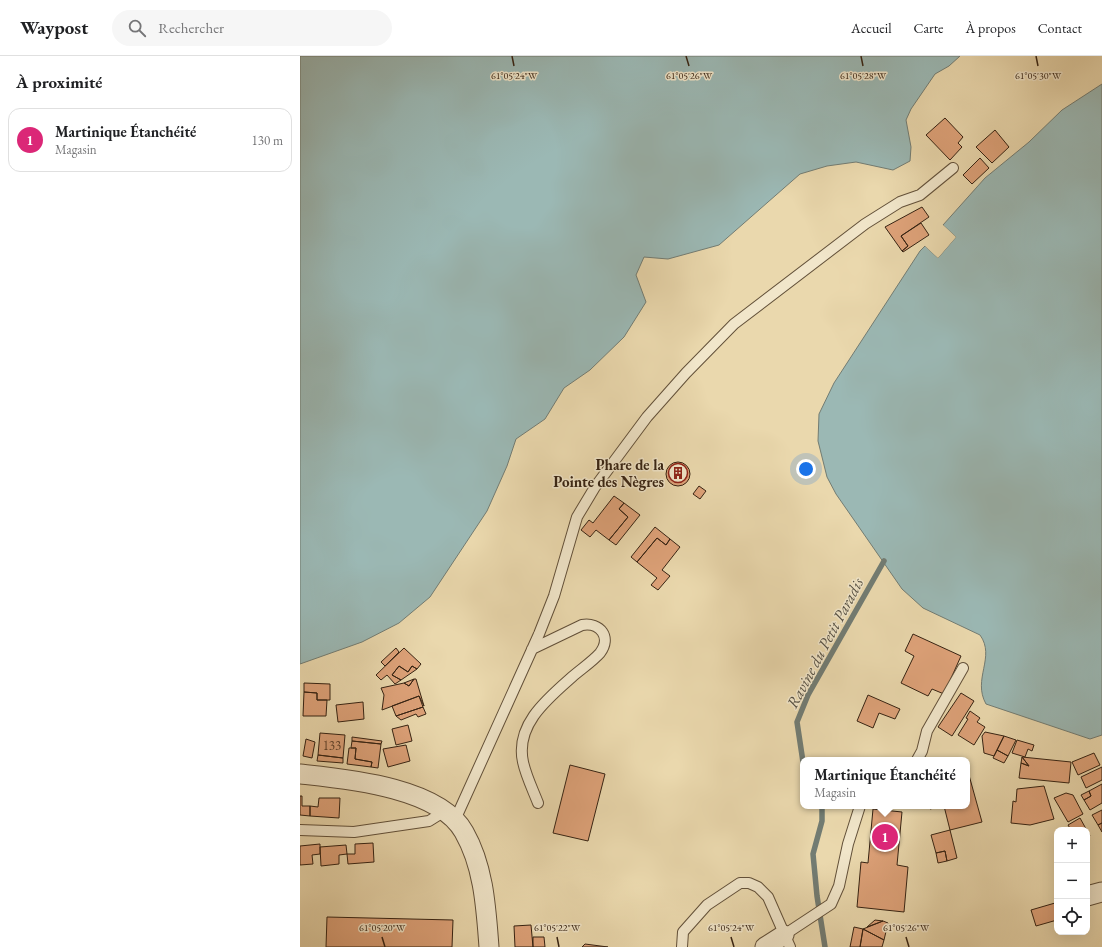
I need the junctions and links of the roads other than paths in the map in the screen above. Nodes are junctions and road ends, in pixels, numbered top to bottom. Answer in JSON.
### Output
{"nodes":[{"id":1,"x":953,"y":168,"type":"dead end"},
{"id":2,"x":532,"y":649,"type":"junction"},
{"id":3,"x":963,"y":668,"type":"dead end"},
{"id":4,"x":919,"y":757,"type":"edge"},
{"id":5,"x":300,"y":774,"type":"edge"},
{"id":6,"x":538,"y":803,"type":"dead end"},
{"id":7,"x":859,"y":809,"type":"edge"},
{"id":8,"x":450,"y":816,"type":"junction"},
{"id":9,"x":300,"y":830,"type":"edge"},
{"id":10,"x":1102,"y":892,"type":"edge"},
{"id":11,"x":1090,"y":895,"type":"edge"},
{"id":12,"x":787,"y":941,"type":"edge"},
{"id":13,"x":488,"y":947,"type":"edge"},
{"id":14,"x":682,"y":947,"type":"edge"},
{"id":15,"x":765,"y":947,"type":"edge"}],
"edges":[{"from":1,"to":2,"type":"lane"},
{"from":2,"to":6,"type":"lane"},
{"from":2,"to":8,"type":"lane"},
{"from":3,"to":4,"type":"lane"},
{"from":5,"to":8,"type":"street"},
{"from":7,"to":12,"type":"lane"},
{"from":8,"to":9,"type":"lane"},
{"from":8,"to":13,"type":"street"},
{"from":10,"to":11,"type":"street"},
{"from":12,"to":14,"type":"lane"},
{"from":12,"to":15,"type":"street"}]}
